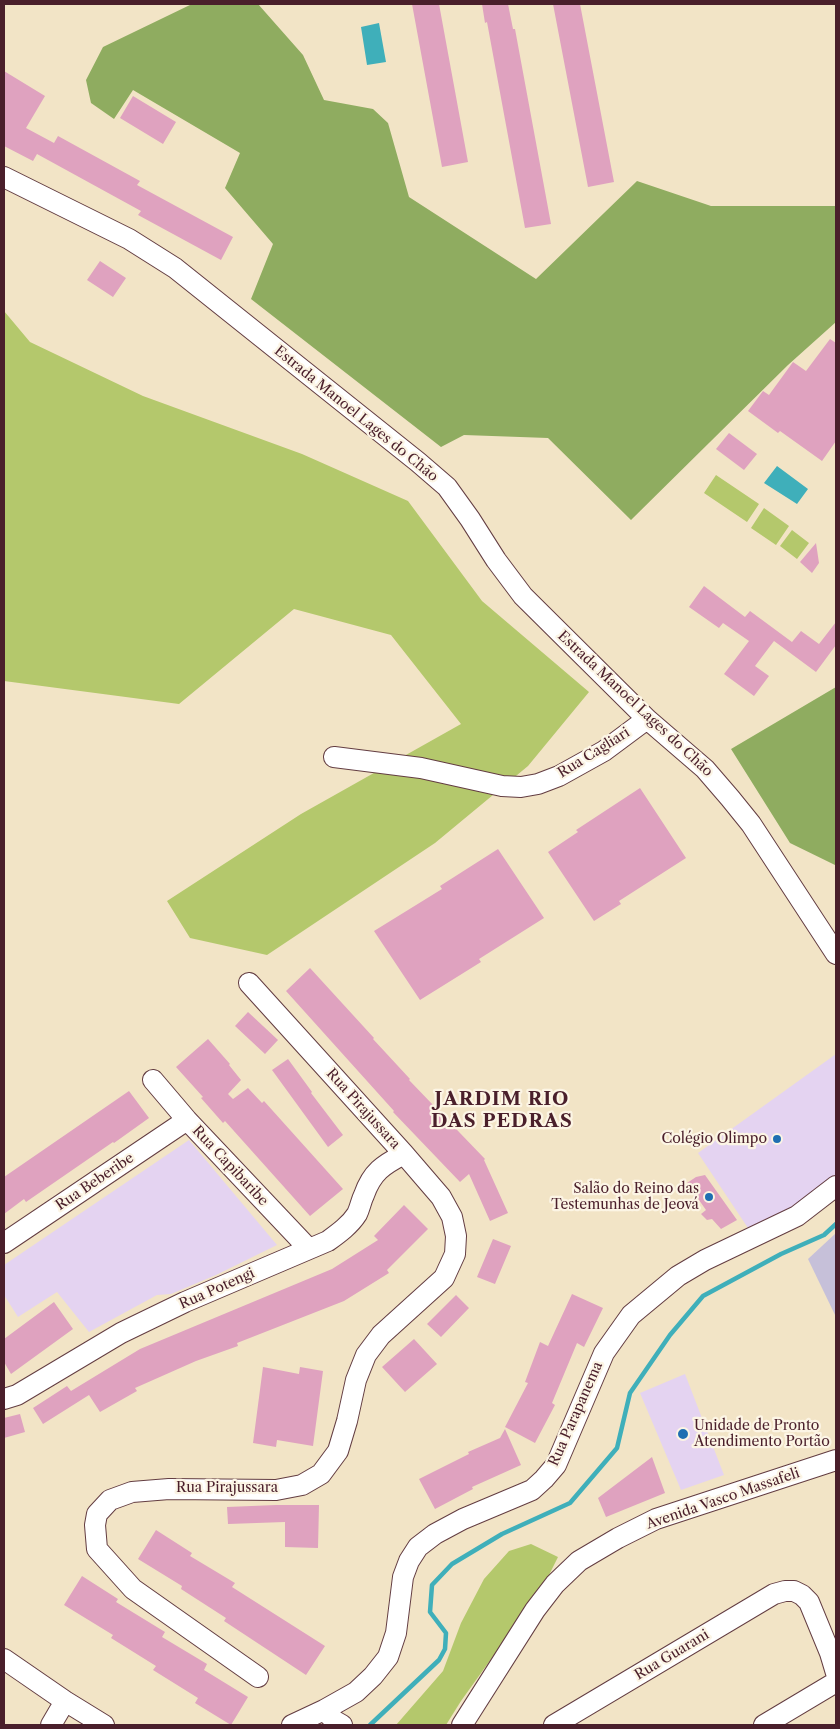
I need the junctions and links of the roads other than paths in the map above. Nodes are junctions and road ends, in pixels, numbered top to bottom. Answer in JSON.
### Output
{"nodes":[{"id":1,"x":4,"y":176,"type":"edge"},
{"id":2,"x":647,"y":719,"type":"junction"},
{"id":3,"x":334,"y":757,"type":"dead end"},
{"id":4,"x":421,"y":768,"type":"junction"},
{"id":5,"x":367,"y":775,"type":"dead end"},
{"id":6,"x":836,"y":954,"type":"edge"},
{"id":7,"x":249,"y":983,"type":"dead end"},
{"id":8,"x":153,"y":1080,"type":"dead end"},
{"id":9,"x":187,"y":1120,"type":"junction"},
{"id":10,"x":404,"y":1154,"type":"junction"},
{"id":11,"x":836,"y":1186,"type":"edge"},
{"id":12,"x":4,"y":1244,"type":"edge"},
{"id":13,"x":309,"y":1249,"type":"junction"},
{"id":14,"x":4,"y":1399,"type":"edge"},
{"id":15,"x":836,"y":1460,"type":"edge"},
{"id":16,"x":4,"y":1659,"type":"edge"},
{"id":17,"x":836,"y":1674,"type":"edge"},
{"id":18,"x":258,"y":1677,"type":"dead end"},
{"id":19,"x":836,"y":1682,"type":"edge"},
{"id":20,"x":65,"y":1701,"type":"junction"},
{"id":21,"x":324,"y":1710,"type":"junction"},
{"id":22,"x":51,"y":1725,"type":"edge"},
{"id":23,"x":104,"y":1725,"type":"edge"},
{"id":24,"x":292,"y":1725,"type":"edge"},
{"id":25,"x":342,"y":1725,"type":"edge"},
{"id":26,"x":462,"y":1725,"type":"edge"},
{"id":27,"x":554,"y":1725,"type":"edge"},
{"id":28,"x":764,"y":1725,"type":"edge"}],
"edges":[{"from":1,"to":2,"type":"street","name":"Estrada Manoel Lages do Chão"},
{"from":2,"to":4,"type":"street","name":"Rua Cagliari"},
{"from":2,"to":6,"type":"street","name":"Estrada Manoel Lages do Chão"},
{"from":3,"to":4,"type":"street","name":"Rua Cagliari"},
{"from":4,"to":5,"type":"street","name":"Rua Cagliari"},
{"from":7,"to":10,"type":"street","name":"Rua Pirajussara"},
{"from":8,"to":9,"type":"street","name":"Rua Capibaribe"},
{"from":9,"to":12,"type":"street","name":"Rua Beberibe"},
{"from":9,"to":13,"type":"street","name":"Rua Capibaribe"},
{"from":10,"to":13,"type":"street","name":"Rua Potengi"},
{"from":10,"to":18,"type":"street","name":"Rua Pirajussara"},
{"from":11,"to":21,"type":"street","name":"Rua Parapanema"},
{"from":13,"to":14,"type":"street","name":"Rua Potengi"},
{"from":15,"to":26,"type":"street","name":"Avenida Vasco Massafeli"},
{"from":16,"to":20,"type":"street"},
{"from":17,"to":27,"type":"street","name":"Rua Guarani"},
{"from":19,"to":28,"type":"street"},
{"from":20,"to":22,"type":"street"},
{"from":20,"to":23,"type":"street"},
{"from":21,"to":24,"type":"street","name":"Rua Parapanema"},
{"from":21,"to":25,"type":"street"}]}
